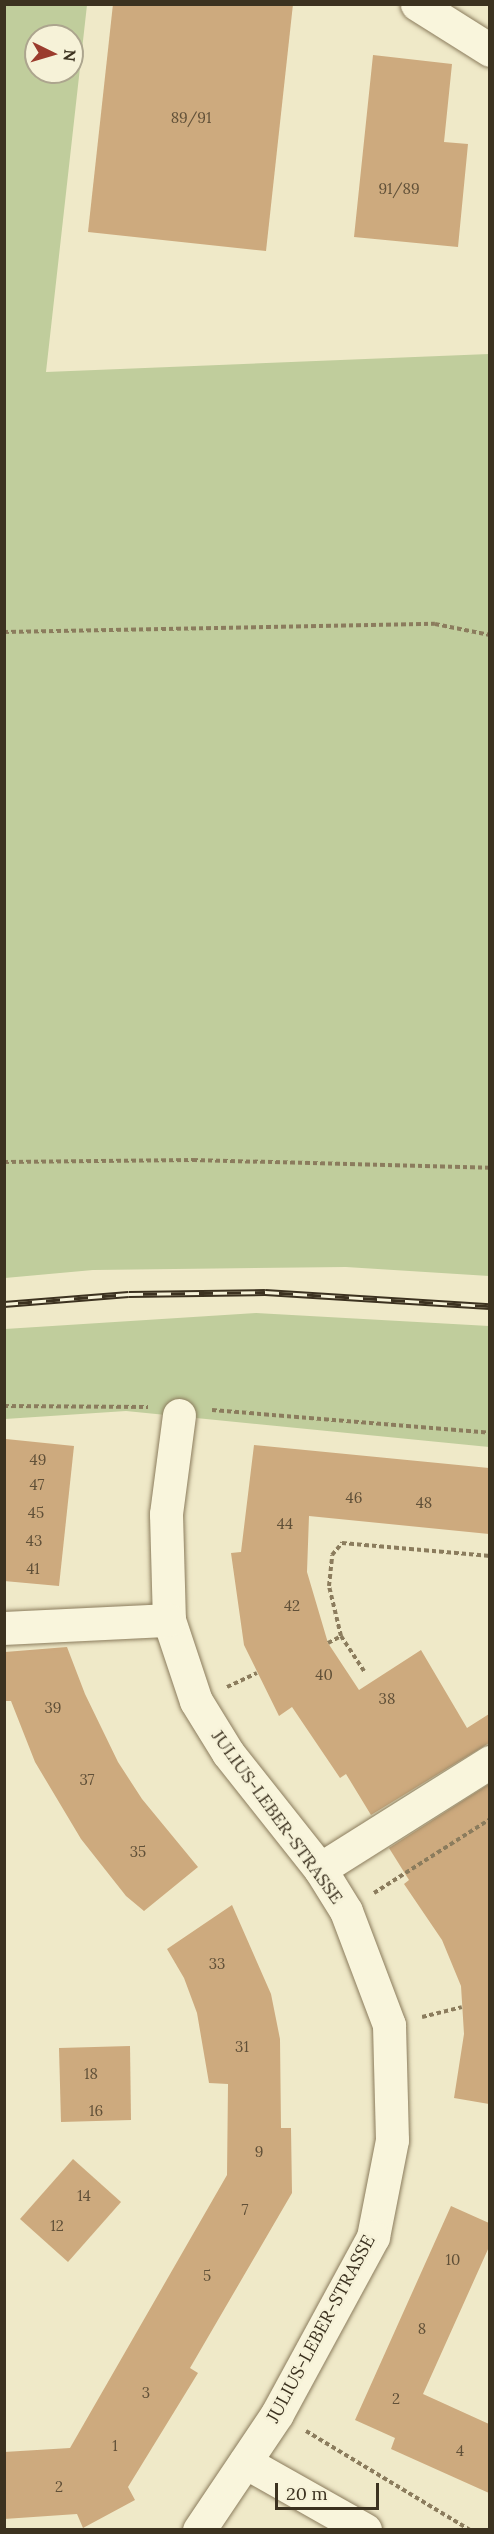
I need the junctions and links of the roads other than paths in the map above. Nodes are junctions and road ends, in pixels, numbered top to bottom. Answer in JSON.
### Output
{"nodes":[{"id":1,"x":417,"y":4,"type":"edge"},
{"id":2,"x":489,"y":50,"type":"edge"},
{"id":3,"x":180,"y":1410,"type":"road end"},
{"id":4,"x":169,"y":1620,"type":"junction"},
{"id":5,"x":4,"y":1628,"type":"edge"},
{"id":6,"x":489,"y":1762,"type":"edge"},
{"id":7,"x":320,"y":1869,"type":"junction"},
{"id":8,"x":245,"y":2462,"type":"junction"},
{"id":9,"x":199,"y":2529,"type":"edge"},
{"id":10,"x":365,"y":2529,"type":"edge"}],
"edges":[{"from":1,"to":2,"type":"street"},
{"from":3,"to":4,"type":"street","name":"JULIUS-LEBER-STRASSE"},
{"from":4,"to":5,"type":"street"},
{"from":4,"to":7,"type":"street","name":"JULIUS-LEBER-STRASSE"},
{"from":6,"to":7,"type":"street"},
{"from":7,"to":8,"type":"street","name":"JULIUS-LEBER-STRASSE"},
{"from":8,"to":9,"type":"street","name":"JULIUS-LEBER-STRASSE"},
{"from":8,"to":10,"type":"street"}]}
